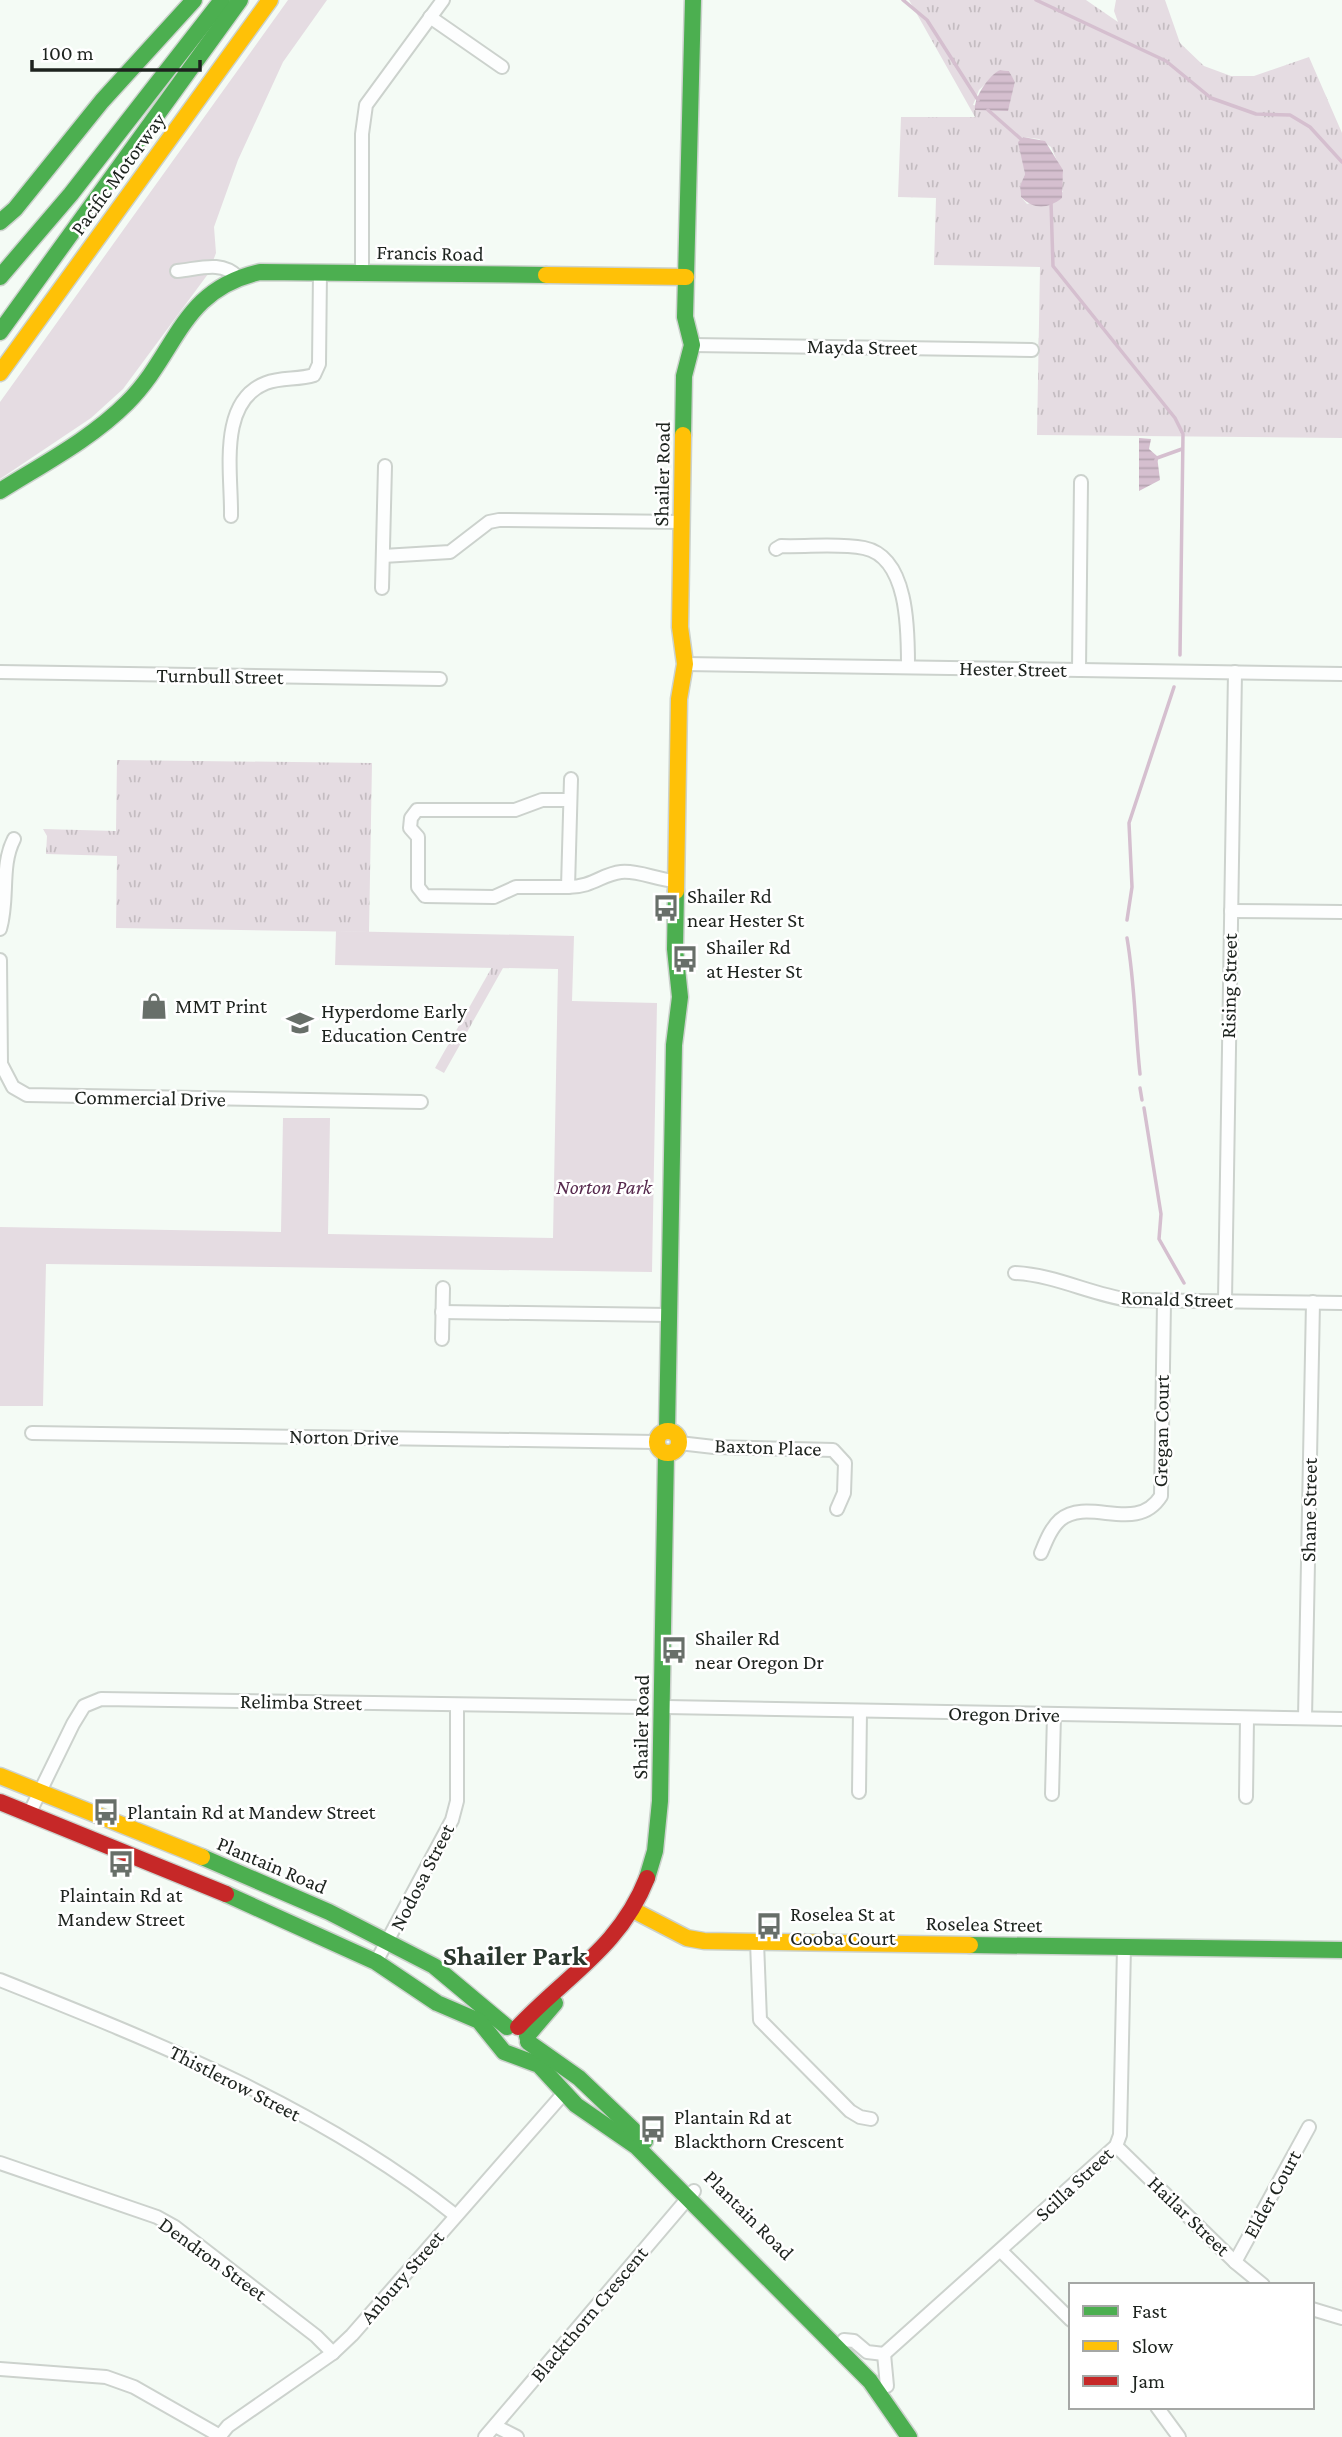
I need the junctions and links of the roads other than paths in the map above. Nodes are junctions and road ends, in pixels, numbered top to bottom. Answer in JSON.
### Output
{"nodes":[{"id":1,"x":194,"y":0,"type":"edge"},
{"id":2,"x":222,"y":0,"type":"edge"},
{"id":3,"x":240,"y":0,"type":"edge"},
{"id":4,"x":270,"y":0,"type":"edge"},
{"id":5,"x":443,"y":0,"type":"edge"},
{"id":6,"x":693,"y":0,"type":"edge"},
{"id":7,"x":430,"y":17,"type":"junction"},
{"id":8,"x":502,"y":67,"type":"dead end"},
{"id":9,"x":33,"y":187,"type":"junction"},
{"id":10,"x":0,"y":209,"type":"edge"},
{"id":11,"x":0,"y":222,"type":"edge"},
{"id":12,"x":177,"y":271,"type":"dead end"},
{"id":13,"x":320,"y":272,"type":"junction"},
{"id":14,"x":362,"y":273,"type":"junction"},
{"id":15,"x":0,"y":277,"type":"edge"},
{"id":16,"x":238,"y":277,"type":"junction"},
{"id":17,"x":686,"y":277,"type":"junction"},
{"id":18,"x":0,"y":332,"type":"edge"},
{"id":19,"x":692,"y":345,"type":"junction"},
{"id":20,"x":1032,"y":350,"type":"dead end"},
{"id":21,"x":0,"y":373,"type":"edge"},
{"id":22,"x":385,"y":466,"type":"dead end"},
{"id":23,"x":1082,"y":482,"type":"dead end"},
{"id":24,"x":0,"y":491,"type":"edge"},
{"id":25,"x":231,"y":516,"type":"dead end"},
{"id":26,"x":683,"y":522,"type":"junction"},
{"id":27,"x":776,"y":549,"type":"dead end"},
{"id":28,"x":383,"y":556,"type":"junction"},
{"id":29,"x":383,"y":588,"type":"dead end"},
{"id":30,"x":685,"y":663,"type":"junction"},
{"id":31,"x":908,"y":667,"type":"junction"},
{"id":32,"x":1079,"y":670,"type":"junction"},
{"id":33,"x":1235,"y":672,"type":"junction"},
{"id":34,"x":0,"y":673,"type":"edge"},
{"id":35,"x":1342,"y":674,"type":"edge"},
{"id":36,"x":440,"y":679,"type":"dead end"},
{"id":37,"x":571,"y":779,"type":"dead end"},
{"id":38,"x":569,"y":800,"type":"junction"},
{"id":39,"x":14,"y":839,"type":"dead end"},
{"id":40,"x":676,"y":881,"type":"junction"},
{"id":41,"x":568,"y":887,"type":"junction"},
{"id":42,"x":1231,"y":911,"type":"junction"},
{"id":43,"x":1342,"y":912,"type":"edge"},
{"id":44,"x":0,"y":929,"type":"edge"},
{"id":45,"x":0,"y":960,"type":"edge"},
{"id":46,"x":421,"y":1102,"type":"dead end"},
{"id":47,"x":1015,"y":1273,"type":"dead end"},
{"id":48,"x":443,"y":1288,"type":"dead end"},
{"id":49,"x":1224,"y":1300,"type":"junction"},
{"id":50,"x":1164,"y":1302,"type":"junction"},
{"id":51,"x":1313,"y":1302,"type":"junction"},
{"id":52,"x":1342,"y":1303,"type":"edge"},
{"id":53,"x":442,"y":1312,"type":"junction"},
{"id":54,"x":669,"y":1315,"type":"junction"},
{"id":55,"x":442,"y":1339,"type":"dead end"},
{"id":56,"x":33,"y":1433,"type":"dead end"},
{"id":57,"x":667,"y":1442,"type":"junction"},
{"id":58,"x":837,"y":1509,"type":"dead end"},
{"id":59,"x":1041,"y":1552,"type":"dead end"},
{"id":60,"x":457,"y":1705,"type":"junction"},
{"id":61,"x":641,"y":1707,"type":"dead end"},
{"id":62,"x":666,"y":1707,"type":"junction"},
{"id":63,"x":860,"y":1711,"type":"junction"},
{"id":64,"x":1054,"y":1715,"type":"junction"},
{"id":65,"x":1247,"y":1718,"type":"junction"},
{"id":66,"x":1305,"y":1718,"type":"junction"},
{"id":67,"x":1342,"y":1719,"type":"edge"},
{"id":68,"x":0,"y":1776,"type":"edge"},
{"id":69,"x":859,"y":1791,"type":"dead end"},
{"id":70,"x":38,"y":1792,"type":"junction"},
{"id":71,"x":1052,"y":1794,"type":"dead end"},
{"id":72,"x":1246,"y":1797,"type":"dead end"},
{"id":73,"x":0,"y":1802,"type":"edge"},
{"id":74,"x":29,"y":1814,"type":"junction"},
{"id":75,"x":633,"y":1909,"type":"junction"},
{"id":76,"x":388,"y":1942,"type":"junction"},
{"id":77,"x":757,"y":1942,"type":"junction"},
{"id":78,"x":1125,"y":1947,"type":"junction"},
{"id":79,"x":1342,"y":1950,"type":"edge"},
{"id":80,"x":376,"y":1962,"type":"junction"},
{"id":81,"x":0,"y":1980,"type":"edge"},
{"id":82,"x":520,"y":2033,"type":"junction"},
{"id":83,"x":499,"y":2044,"type":"junction"},
{"id":84,"x":513,"y":2056,"type":"junction"},
{"id":85,"x":564,"y":2093,"type":"junction"},
{"id":86,"x":871,"y":2119,"type":"dead end"},
{"id":87,"x":1309,"y":2127,"type":"dead end"},
{"id":88,"x":1116,"y":2146,"type":"junction"},
{"id":89,"x":0,"y":2164,"type":"edge"},
{"id":90,"x":691,"y":2195,"type":"junction"},
{"id":91,"x":455,"y":2215,"type":"junction"},
{"id":92,"x":1001,"y":2251,"type":"junction"},
{"id":93,"x":1235,"y":2262,"type":"junction"},
{"id":94,"x":1261,"y":2283,"type":"edge"},
{"id":95,"x":1314,"y":2310,"type":"edge"},
{"id":96,"x":1069,"y":2318,"type":"edge"},
{"id":97,"x":1342,"y":2318,"type":"edge"},
{"id":98,"x":844,"y":2340,"type":"junction"},
{"id":99,"x":333,"y":2353,"type":"junction"},
{"id":100,"x":884,"y":2354,"type":"junction"},
{"id":101,"x":0,"y":2369,"type":"edge"},
{"id":102,"x":887,"y":2386,"type":"junction"},
{"id":103,"x":1159,"y":2409,"type":"edge"},
{"id":104,"x":495,"y":2426,"type":"junction"},
{"id":105,"x":220,"y":2437,"type":"edge"},
{"id":106,"x":485,"y":2437,"type":"edge"},
{"id":107,"x":517,"y":2437,"type":"edge"},
{"id":108,"x":909,"y":2437,"type":"edge"},
{"id":109,"x":921,"y":2437,"type":"edge"},
{"id":110,"x":1180,"y":2437,"type":"edge"}],
"edges":[{"from":1,"to":9,"type":"main road"},
{"from":2,"to":15,"type":"main road"},
{"from":3,"to":18,"type":"main road","name":"Pacific Motorway"},
{"from":4,"to":21,"type":"main road","name":"Pacific Motorway"},
{"from":5,"to":7,"type":"street"},
{"from":6,"to":17,"type":"main road","name":"Shailer Road"},
{"from":7,"to":8,"type":"street"},
{"from":7,"to":14,"type":"street"},
{"from":9,"to":10,"type":"main road"},
{"from":9,"to":11,"type":"main road"},
{"from":12,"to":16,"type":"street","name":"Francis Road"},
{"from":13,"to":14,"type":"main road","name":"Francis Road"},
{"from":13,"to":16,"type":"main road","name":"Francis Road"},
{"from":13,"to":25,"type":"street"},
{"from":14,"to":17,"type":"main road","name":"Francis Road"},
{"from":16,"to":24,"type":"main road"},
{"from":17,"to":19,"type":"main road","name":"Shailer Road"},
{"from":19,"to":20,"type":"street","name":"Mayda Street"},
{"from":19,"to":26,"type":"main road","name":"Shailer Road"},
{"from":22,"to":28,"type":"street"},
{"from":23,"to":32,"type":"street"},
{"from":26,"to":28,"type":"street"},
{"from":26,"to":30,"type":"main road","name":"Shailer Road"},
{"from":27,"to":31,"type":"street"},
{"from":28,"to":29,"type":"street"},
{"from":30,"to":31,"type":"street","name":"Hester Street"},
{"from":30,"to":40,"type":"main road","name":"Shailer Road"},
{"from":31,"to":32,"type":"street","name":"Hester Street"},
{"from":32,"to":33,"type":"street","name":"Hester Street"},
{"from":33,"to":35,"type":"street","name":"Hester Street"},
{"from":33,"to":42,"type":"street","name":"Rising Street"},
{"from":34,"to":36,"type":"street","name":"Turnbull Street"},
{"from":37,"to":38,"type":"street"},
{"from":38,"to":41,"type":"street"},
{"from":38,"to":41,"type":"street"},
{"from":39,"to":44,"type":"street"},
{"from":40,"to":41,"type":"street"},
{"from":40,"to":54,"type":"main road","name":"Shailer Road"},
{"from":42,"to":43,"type":"street"},
{"from":42,"to":49,"type":"street","name":"Rising Street"},
{"from":45,"to":46,"type":"street","name":"Commercial Drive"},
{"from":47,"to":50,"type":"street","name":"Ronald Street"},
{"from":48,"to":53,"type":"street"},
{"from":49,"to":50,"type":"street","name":"Ronald Street"},
{"from":49,"to":51,"type":"street","name":"Ronald Street"},
{"from":50,"to":59,"type":"street","name":"Gregan Court"},
{"from":51,"to":52,"type":"street","name":"Ronald Street"},
{"from":51,"to":66,"type":"street","name":"Shane Street"},
{"from":53,"to":54,"type":"street"},
{"from":53,"to":55,"type":"street"},
{"from":54,"to":57,"type":"main road","name":"Shailer Road"},
{"from":56,"to":57,"type":"street","name":"Norton Drive"},
{"from":57,"to":58,"type":"street","name":"Baxton Place"},
{"from":57,"to":62,"type":"main road","name":"Shailer Road"},
{"from":60,"to":61,"type":"street","name":"Relimba Street"},
{"from":60,"to":70,"type":"street","name":"Relimba Street"},
{"from":60,"to":76,"type":"street","name":"Nodosa Street"},
{"from":62,"to":63,"type":"street","name":"Oregon Drive"},
{"from":62,"to":75,"type":"main road","name":"Shailer Road"},
{"from":63,"to":64,"type":"street","name":"Oregon Drive"},
{"from":63,"to":69,"type":"street"},
{"from":64,"to":65,"type":"street","name":"Oregon Drive"},
{"from":64,"to":71,"type":"street"},
{"from":65,"to":66,"type":"street","name":"Oregon Drive"},
{"from":65,"to":72,"type":"street"},
{"from":66,"to":67,"type":"street","name":"Oregon Drive"},
{"from":68,"to":70,"type":"main road","name":"Plantain Road"},
{"from":70,"to":74,"type":"street","name":"Relimba Street"},
{"from":70,"to":76,"type":"main road","name":"Plantain Road"},
{"from":73,"to":74,"type":"main road","name":"Plantain Road"},
{"from":74,"to":80,"type":"main road","name":"Plantain Road"},
{"from":75,"to":77,"type":"main road","name":"Roselea Street"},
{"from":75,"to":82,"type":"main road","name":"Shailer Road"},
{"from":76,"to":80,"type":"street","name":"Nodosa Street"},
{"from":76,"to":82,"type":"main road","name":"Plantain Road"},
{"from":77,"to":78,"type":"main road","name":"Roselea Street"},
{"from":77,"to":86,"type":"street"},
{"from":78,"to":79,"type":"main road","name":"Roselea Street"},
{"from":78,"to":88,"type":"street","name":"Scilla Street"},
{"from":80,"to":83,"type":"main road","name":"Plantain Road"},
{"from":81,"to":91,"type":"street","name":"Thistlerow Street"},
{"from":82,"to":83,"type":"main road"},
{"from":82,"to":84,"type":"main road"},
{"from":82,"to":90,"type":"main road","name":"Plantain Road"},
{"from":83,"to":84,"type":"main road"},
{"from":84,"to":85,"type":"main road","name":"Plantain Road"},
{"from":85,"to":90,"type":"main road","name":"Plantain Road"},
{"from":85,"to":91,"type":"street","name":"Anbury Street"},
{"from":87,"to":93,"type":"street","name":"Elder Court"},
{"from":88,"to":92,"type":"street","name":"Scilla Street"},
{"from":88,"to":93,"type":"street","name":"Hailar Street"},
{"from":89,"to":99,"type":"street","name":"Dendron Street"},
{"from":90,"to":98,"type":"main road","name":"Plantain Road"},
{"from":90,"to":104,"type":"street","name":"Blackthorn Crescent"},
{"from":90,"to":108,"type":"main road","name":"Plantain Road"},
{"from":91,"to":99,"type":"street","name":"Anbury Street"},
{"from":92,"to":96,"type":"street"},
{"from":92,"to":100,"type":"street","name":"Scilla Street"},
{"from":93,"to":94,"type":"street","name":"Hailar Street"},
{"from":95,"to":97,"type":"street"},
{"from":98,"to":100,"type":"street"},
{"from":98,"to":102,"type":"main road","name":"Plantain Road"},
{"from":99,"to":105,"type":"street","name":"Anbury Street"},
{"from":100,"to":102,"type":"street"},
{"from":101,"to":105,"type":"street"},
{"from":102,"to":109,"type":"main road","name":"Plantain Road"},
{"from":103,"to":110,"type":"street"},
{"from":104,"to":106,"type":"street","name":"Blackthorn Crescent"},
{"from":104,"to":107,"type":"street"}]}
